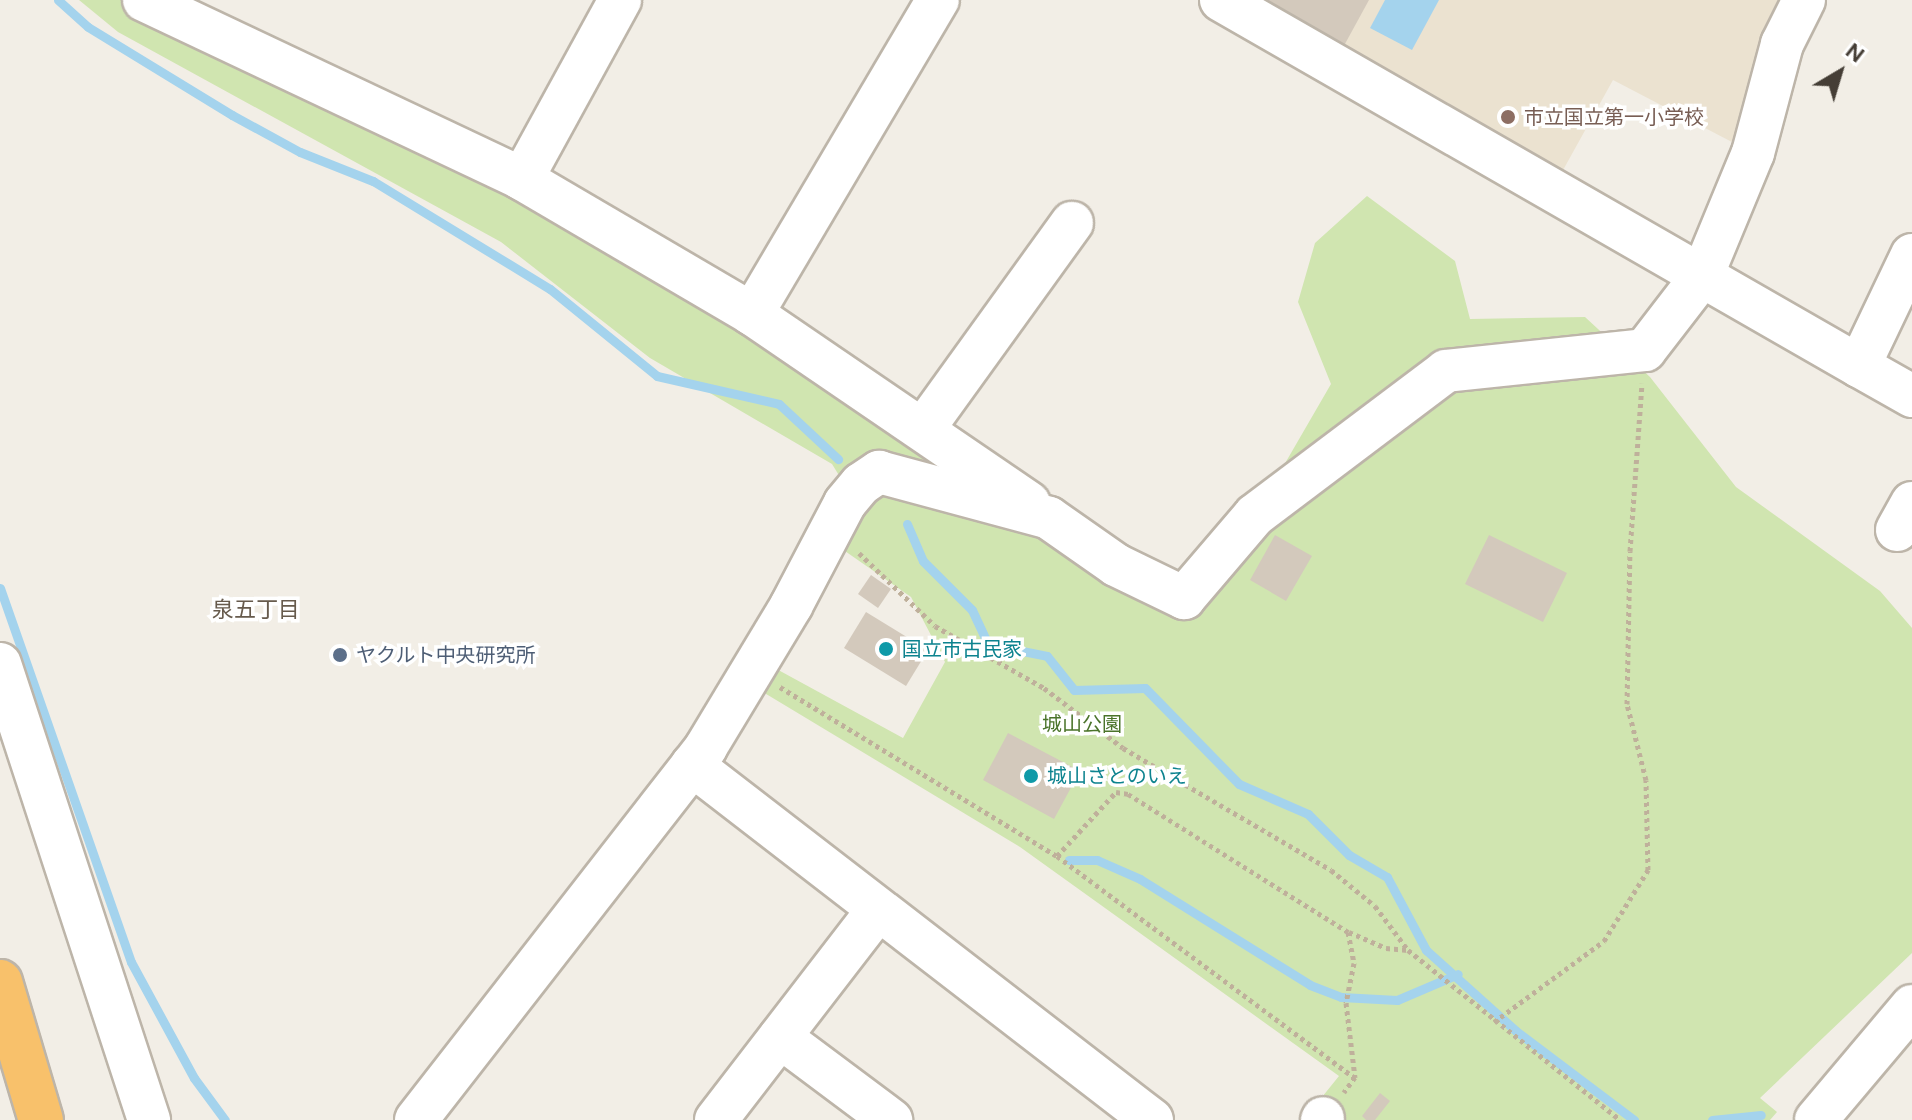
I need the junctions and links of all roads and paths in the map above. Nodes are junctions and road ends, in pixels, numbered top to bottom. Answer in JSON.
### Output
{"nodes":[{"id":1,"x":144,"y":0,"type":"edge"},
{"id":2,"x":620,"y":0,"type":"edge"},
{"id":3,"x":938,"y":0,"type":"edge"},
{"id":4,"x":1804,"y":0,"type":"edge"},
{"id":5,"x":1233,"y":3,"type":"edge"},
{"id":6,"x":522,"y":179,"type":"junction"},
{"id":7,"x":1072,"y":223,"type":"dead end"},
{"id":8,"x":1912,"y":255,"type":"edge"},
{"id":9,"x":1702,"y":276,"type":"junction"},
{"id":10,"x":752,"y":314,"type":"junction"},
{"id":11,"x":1645,"y":350,"type":"junction"},
{"id":12,"x":1859,"y":366,"type":"junction"},
{"id":13,"x":1912,"y":396,"type":"edge"},
{"id":14,"x":924,"y":428,"type":"junction"},
{"id":15,"x":1049,"y":518,"type":"junction"},
{"id":16,"x":830,"y":530,"type":"junction"},
{"id":17,"x":0,"y":664,"type":"edge"},
{"id":18,"x":752,"y":670,"type":"junction"},
{"id":19,"x":692,"y":765,"type":"junction"},
{"id":20,"x":1057,"y":856,"type":"junction"},
{"id":21,"x":877,"y":911,"type":"junction"},
{"id":22,"x":1348,"y":932,"type":"junction"},
{"id":23,"x":1408,"y":950,"type":"junction"},
{"id":24,"x":0,"y":982,"type":"edge"},
{"id":25,"x":1912,"y":1006,"type":"edge"},
{"id":26,"x":1494,"y":1022,"type":"junction"},
{"id":27,"x":780,"y":1037,"type":"junction"},
{"id":28,"x":1355,"y":1077,"type":"junction"},
{"id":29,"x":1322,"y":1119,"type":"edge"},
{"id":30,"x":41,"y":1120,"type":"edge"},
{"id":31,"x":149,"y":1120,"type":"edge"},
{"id":32,"x":416,"y":1120,"type":"edge"},
{"id":33,"x":716,"y":1120,"type":"edge"},
{"id":34,"x":891,"y":1120,"type":"edge"},
{"id":35,"x":1152,"y":1120,"type":"edge"},
{"id":36,"x":1620,"y":1120,"type":"edge"},
{"id":37,"x":1816,"y":1120,"type":"edge"}],
"edges":[{"from":1,"to":6,"type":"street"},
{"from":2,"to":6,"type":"street"},
{"from":3,"to":10,"type":"street"},
{"from":4,"to":9,"type":"street"},
{"from":5,"to":9,"type":"street"},
{"from":6,"to":10,"type":"street"},
{"from":7,"to":14,"type":"street"},
{"from":8,"to":12,"type":"street"},
{"from":9,"to":11,"type":"street"},
{"from":9,"to":12,"type":"street"},
{"from":10,"to":14,"type":"street"},
{"from":11,"to":15,"type":"street"},
{"from":11,"to":26,"type":"path"},
{"from":12,"to":13,"type":"street"},
{"from":14,"to":15,"type":"street"},
{"from":15,"to":16,"type":"street"},
{"from":16,"to":18,"type":"street"},
{"from":16,"to":23,"type":"path"},
{"from":17,"to":31,"type":"street"},
{"from":18,"to":19,"type":"street"},
{"from":18,"to":20,"type":"path"},
{"from":19,"to":21,"type":"street"},
{"from":19,"to":32,"type":"street"},
{"from":20,"to":22,"type":"path"},
{"from":20,"to":28,"type":"path"},
{"from":21,"to":27,"type":"street"},
{"from":21,"to":35,"type":"street"},
{"from":22,"to":23,"type":"path"},
{"from":22,"to":28,"type":"path"},
{"from":23,"to":26,"type":"path"},
{"from":24,"to":30,"type":"highway"},
{"from":25,"to":37,"type":"street"},
{"from":26,"to":36,"type":"path"},
{"from":27,"to":33,"type":"street"},
{"from":27,"to":34,"type":"street"},
{"from":28,"to":29,"type":"path"}]}
